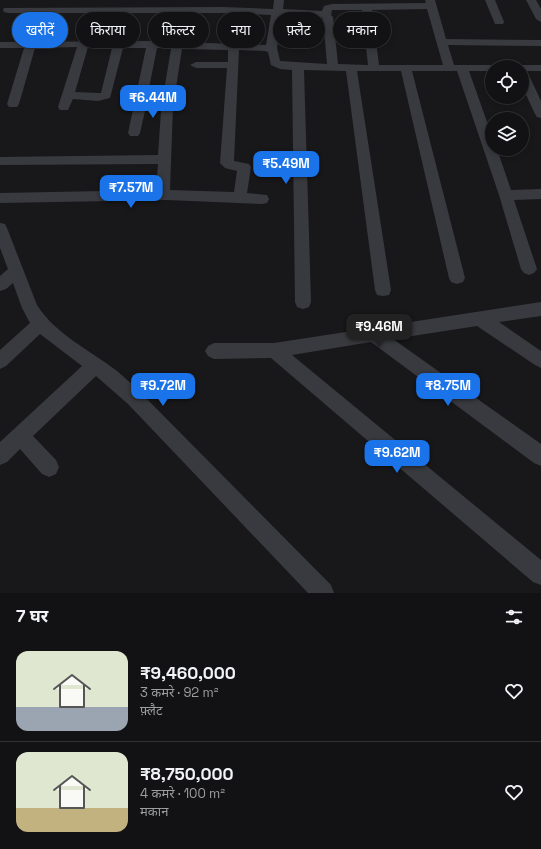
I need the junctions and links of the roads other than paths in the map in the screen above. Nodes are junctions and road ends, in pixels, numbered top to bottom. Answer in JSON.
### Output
{"nodes":[{"id":1,"x":16,"y":0,"type":"edge"},
{"id":2,"x":64,"y":0,"type":"edge"},
{"id":3,"x":279,"y":0,"type":"edge"},
{"id":4,"x":490,"y":0,"type":"edge"},
{"id":5,"x":531,"y":0,"type":"edge"},
{"id":6,"x":431,"y":3,"type":"edge"},
{"id":7,"x":371,"y":4,"type":"edge"},
{"id":8,"x":131,"y":5,"type":"edge"},
{"id":9,"x":183,"y":5,"type":"edge"},
{"id":10,"x":58,"y":10,"type":"junction"},
{"id":11,"x":277,"y":12,"type":"edge"},
{"id":12,"x":273,"y":13,"type":"edge"},
{"id":13,"x":3,"y":14,"type":"edge"},
{"id":14,"x":326,"y":15,"type":"joint"},
{"id":15,"x":541,"y":19,"type":"edge"},
{"id":16,"x":499,"y":22,"type":"dead end"},
{"id":17,"x":273,"y":36,"type":"edge"},
{"id":18,"x":441,"y":42,"type":"junction"},
{"id":19,"x":541,"y":43,"type":"edge"},
{"id":20,"x":0,"y":45,"type":"edge"},
{"id":21,"x":12,"y":45,"type":"edge"},
{"id":22,"x":30,"y":48,"type":"edge"},
{"id":23,"x":83,"y":48,"type":"edge"},
{"id":24,"x":117,"y":48,"type":"edge"},
{"id":25,"x":151,"y":48,"type":"edge"},
{"id":26,"x":176,"y":48,"type":"edge"},
{"id":27,"x":234,"y":48,"type":"edge"},
{"id":28,"x":265,"y":48,"type":"edge"},
{"id":29,"x":271,"y":48,"type":"junction"},
{"id":30,"x":196,"y":65,"type":"dead end"},
{"id":31,"x":232,"y":65,"type":"junction"},
{"id":32,"x":298,"y":67,"type":"junction"},
{"id":33,"x":333,"y":68,"type":"junction"},
{"id":34,"x":351,"y":68,"type":"junction"},
{"id":35,"x":374,"y":68,"type":"junction"},
{"id":36,"x":456,"y":68,"type":"junction"},
{"id":37,"x":485,"y":68,"type":"edge"},
{"id":38,"x":529,"y":68,"type":"edge"},
{"id":39,"x":541,"y":68,"type":"edge"},
{"id":40,"x":406,"y":69,"type":"junction"},
{"id":41,"x":529,"y":88,"type":"edge"},
{"id":42,"x":67,"y":95,"type":"junction"},
{"id":43,"x":13,"y":104,"type":"dead end"},
{"id":44,"x":64,"y":107,"type":"dead end"},
{"id":45,"x":139,"y":107,"type":"junction"},
{"id":46,"x":167,"y":107,"type":"junction"},
{"id":47,"x":541,"y":114,"type":"edge"},
{"id":48,"x":134,"y":133,"type":"dead end"},
{"id":49,"x":164,"y":159,"type":"junction"},
{"id":50,"x":0,"y":162,"type":"edge"},
{"id":51,"x":541,"y":194,"type":"edge"},
{"id":52,"x":506,"y":195,"type":"junction"},
{"id":53,"x":163,"y":196,"type":"junction"},
{"id":54,"x":240,"y":197,"type":"junction"},
{"id":55,"x":0,"y":198,"type":"edge"},
{"id":56,"x":262,"y":200,"type":"dead end"},
{"id":57,"x":0,"y":230,"type":"edge"},
{"id":58,"x":529,"y":269,"type":"dead end"},
{"id":59,"x":16,"y":271,"type":"junction"},
{"id":60,"x":456,"y":278,"type":"dead end"},
{"id":61,"x":0,"y":285,"type":"edge"},
{"id":62,"x":383,"y":290,"type":"dead end"},
{"id":63,"x":303,"y":302,"type":"dead end"},
{"id":64,"x":541,"y":309,"type":"edge"},
{"id":65,"x":479,"y":318,"type":"junction"},
{"id":66,"x":41,"y":323,"type":"junction"},
{"id":67,"x":373,"y":334,"type":"junction"},
{"id":68,"x":274,"y":350,"type":"junction"},
{"id":69,"x":214,"y":351,"type":"dead end"},
{"id":70,"x":541,"y":360,"type":"edge"},
{"id":71,"x":0,"y":361,"type":"edge"},
{"id":72,"x":96,"y":365,"type":"junction"},
{"id":73,"x":20,"y":435,"type":"junction"},
{"id":74,"x":0,"y":455,"type":"edge"},
{"id":75,"x":541,"y":456,"type":"edge"},
{"id":76,"x":48,"y":467,"type":"dead end"},
{"id":77,"x":541,"y":574,"type":"edge"},
{"id":78,"x":323,"y":593,"type":"edge"}],
"edges":[{"from":1,"to":13,"type":"street"},
{"from":2,"to":10,"type":"street"},
{"from":3,"to":11,"type":"street"},
{"from":4,"to":16,"type":"street"},
{"from":5,"to":15,"type":"street"},
{"from":6,"to":7,"type":"street"},
{"from":6,"to":18,"type":"street"},
{"from":7,"to":14,"type":"street"},
{"from":7,"to":35,"type":"street"},
{"from":8,"to":9,"type":"street"},
{"from":8,"to":10,"type":"street"},
{"from":9,"to":12,"type":"street"},
{"from":10,"to":13,"type":"street"},
{"from":14,"to":33,"type":"street"},
{"from":17,"to":29,"type":"street"},
{"from":18,"to":19,"type":"street"},
{"from":18,"to":36,"type":"street"},
{"from":20,"to":21,"type":"street"},
{"from":22,"to":43,"type":"street"},
{"from":23,"to":42,"type":"street"},
{"from":24,"to":42,"type":"street"},
{"from":25,"to":45,"type":"street"},
{"from":26,"to":46,"type":"street"},
{"from":27,"to":31,"type":"street"},
{"from":28,"to":29,"type":"street"},
{"from":29,"to":32,"type":"street"},
{"from":30,"to":31,"type":"street"},
{"from":31,"to":54,"type":"street"},
{"from":32,"to":33,"type":"street"},
{"from":32,"to":63,"type":"street"},
{"from":33,"to":34,"type":"street"},
{"from":34,"to":35,"type":"street"},
{"from":34,"to":62,"type":"street"},
{"from":35,"to":40,"type":"street"},
{"from":36,"to":37,"type":"street"},
{"from":36,"to":40,"type":"street"},
{"from":36,"to":52,"type":"street"},
{"from":38,"to":39,"type":"street"},
{"from":40,"to":60,"type":"street"},
{"from":41,"to":47,"type":"street"},
{"from":42,"to":44,"type":"street"},
{"from":45,"to":46,"type":"street"},
{"from":45,"to":48,"type":"street"},
{"from":46,"to":49,"type":"street"},
{"from":49,"to":50,"type":"street"},
{"from":49,"to":53,"type":"street"},
{"from":51,"to":52,"type":"street"},
{"from":52,"to":58,"type":"street"},
{"from":53,"to":54,"type":"street"},
{"from":53,"to":55,"type":"street"},
{"from":54,"to":56,"type":"street"},
{"from":57,"to":59,"type":"street"},
{"from":59,"to":61,"type":"street"},
{"from":59,"to":66,"type":"street"},
{"from":64,"to":65,"type":"street"},
{"from":65,"to":67,"type":"street"},
{"from":65,"to":70,"type":"street"},
{"from":66,"to":71,"type":"street"},
{"from":66,"to":72,"type":"street"},
{"from":67,"to":68,"type":"street"},
{"from":67,"to":75,"type":"street"},
{"from":68,"to":69,"type":"street"},
{"from":68,"to":77,"type":"street"},
{"from":72,"to":73,"type":"street"},
{"from":72,"to":78,"type":"street"},
{"from":73,"to":74,"type":"street"},
{"from":73,"to":76,"type":"street"}]}
